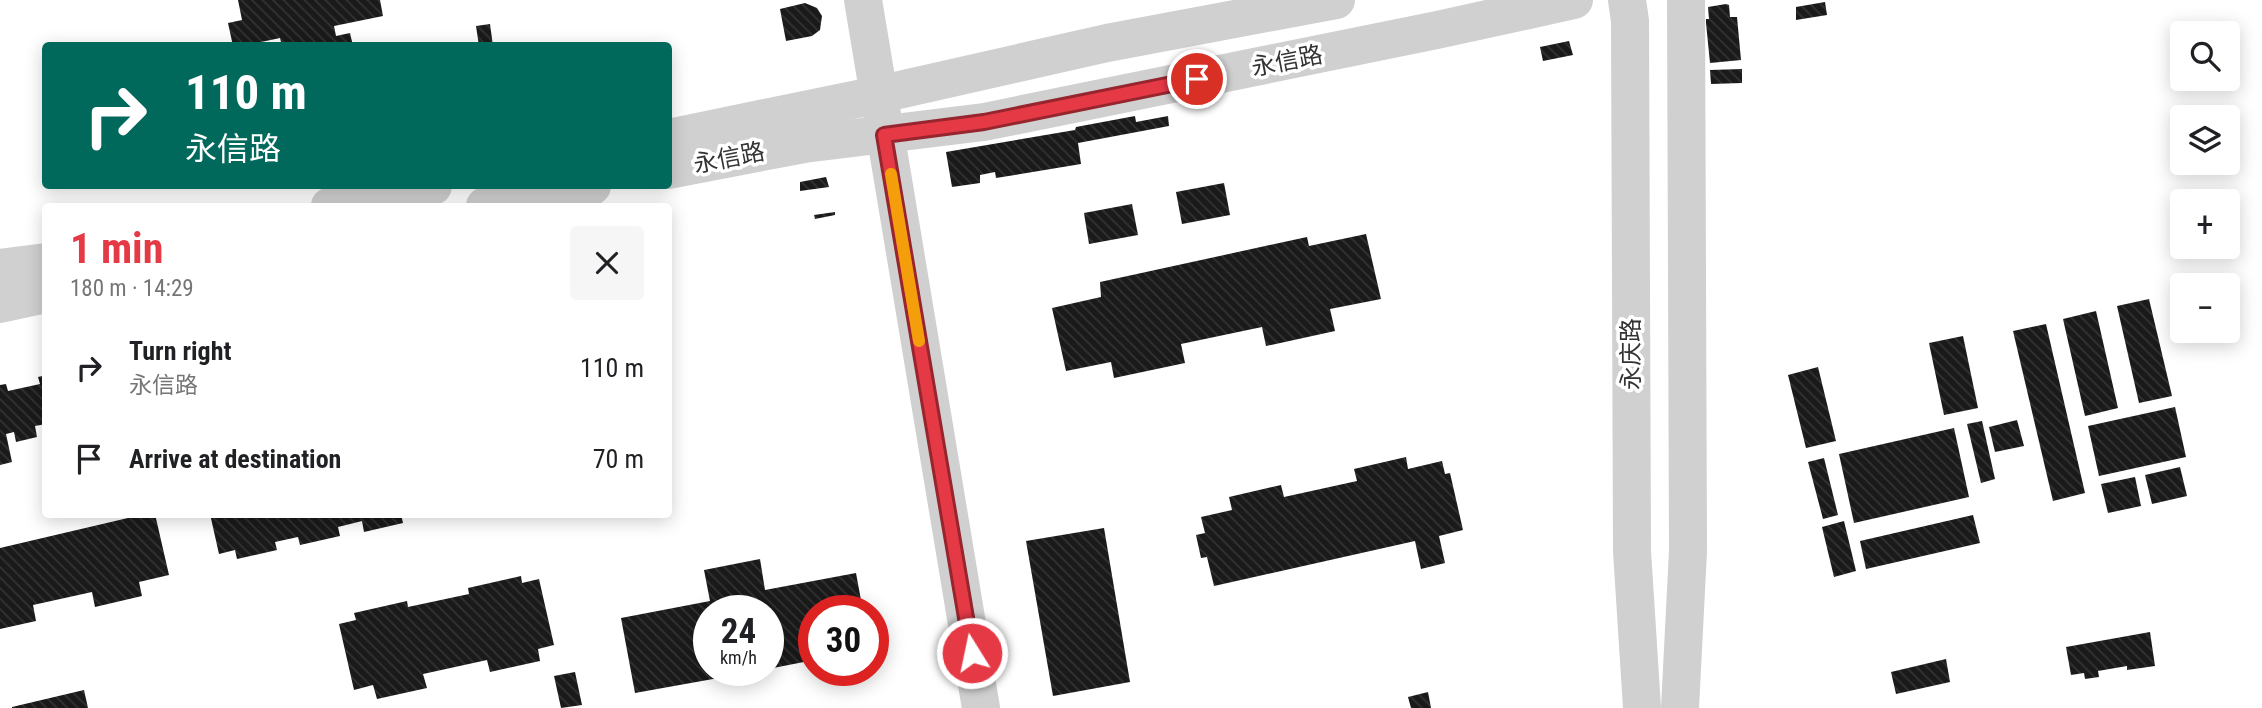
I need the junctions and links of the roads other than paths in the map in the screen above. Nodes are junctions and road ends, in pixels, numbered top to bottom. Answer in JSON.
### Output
{"nodes":[{"id":1,"x":863,"y":0,"type":"edge"},
{"id":2,"x":1336,"y":0,"type":"edge"},
{"id":3,"x":1574,"y":0,"type":"edge"},
{"id":4,"x":1627,"y":0,"type":"edge"},
{"id":5,"x":1686,"y":0,"type":"edge"},
{"id":6,"x":877,"y":95,"type":"junction"},
{"id":7,"x":884,"y":135,"type":"junction"},
{"id":8,"x":672,"y":137,"type":"edge"},
{"id":9,"x":672,"y":169,"type":"edge"},
{"id":10,"x":418,"y":189,"type":"edge"},
{"id":11,"x":576,"y":189,"type":"edge"},
{"id":12,"x":345,"y":203,"type":"edge"},
{"id":13,"x":501,"y":203,"type":"edge"},
{"id":14,"x":42,"y":263,"type":"edge"},
{"id":15,"x":0,"y":268,"type":"edge"},
{"id":16,"x":42,"y":295,"type":"edge"},
{"id":17,"x":0,"y":304,"type":"edge"},
{"id":18,"x":981,"y":708,"type":"edge"},
{"id":19,"x":1642,"y":708,"type":"edge"},
{"id":20,"x":1680,"y":708,"type":"edge"}],
"edges":[{"from":1,"to":6,"type":"street"},
{"from":2,"to":6,"type":"street","name":"永信路"},
{"from":3,"to":7,"type":"street","name":"永信路"},
{"from":4,"to":19,"type":"street","name":"永庆路"},
{"from":5,"to":20,"type":"street"},
{"from":6,"to":7,"type":"street"},
{"from":6,"to":8,"type":"street","name":"永信路"},
{"from":7,"to":9,"type":"street","name":"永信路"},
{"from":7,"to":18,"type":"street"},
{"from":10,"to":12,"type":"street"},
{"from":11,"to":13,"type":"street"},
{"from":14,"to":15,"type":"street"},
{"from":16,"to":17,"type":"street"}]}
